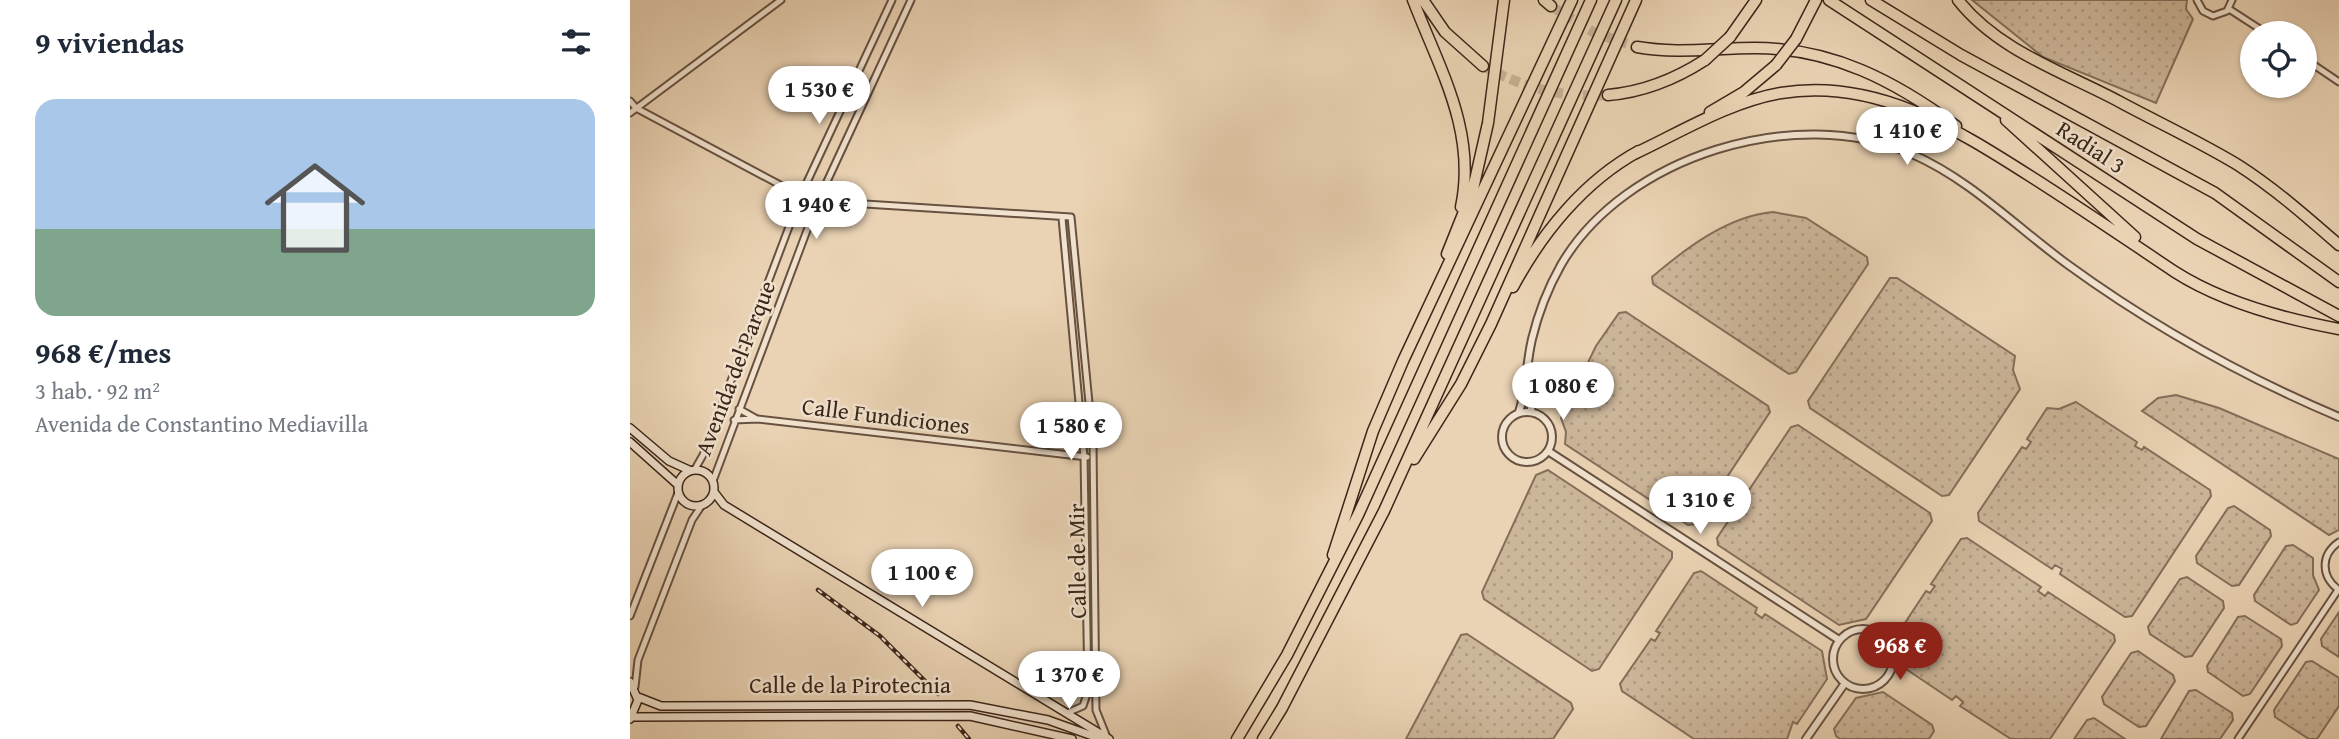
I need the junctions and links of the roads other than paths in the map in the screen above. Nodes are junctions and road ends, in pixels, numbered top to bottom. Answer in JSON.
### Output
{"nodes":[{"id":1,"x":781,"y":0,"type":"edge"},
{"id":2,"x":892,"y":0,"type":"edge"},
{"id":3,"x":911,"y":0,"type":"edge"},
{"id":4,"x":1413,"y":0,"type":"edge"},
{"id":5,"x":1423,"y":0,"type":"edge"},
{"id":6,"x":1504,"y":0,"type":"edge"},
{"id":7,"x":1572,"y":0,"type":"edge"},
{"id":8,"x":1591,"y":0,"type":"edge"},
{"id":9,"x":1616,"y":0,"type":"edge"},
{"id":10,"x":1636,"y":0,"type":"edge"},
{"id":11,"x":1756,"y":0,"type":"edge"},
{"id":12,"x":1816,"y":0,"type":"edge"},
{"id":13,"x":1829,"y":0,"type":"edge"},
{"id":14,"x":1871,"y":0,"type":"edge"},
{"id":15,"x":1958,"y":0,"type":"edge"},
{"id":16,"x":2197,"y":0,"type":"edge"},
{"id":17,"x":2232,"y":0,"type":"edge"},
{"id":18,"x":2229,"y":9,"type":"junction"},
{"id":19,"x":2248,"y":21,"type":"edge"},
{"id":20,"x":1637,"y":47,"type":"tunnel mouth"},
{"id":21,"x":1483,"y":66,"type":"tunnel mouth"},
{"id":22,"x":2317,"y":67,"type":"edge"},
{"id":23,"x":2339,"y":82,"type":"edge"},
{"id":24,"x":1608,"y":95,"type":"tunnel mouth"},
{"id":25,"x":1982,"y":99,"type":"junction"},
{"id":26,"x":630,"y":101,"type":"edge"},
{"id":27,"x":636,"y":108,"type":"junction"},
{"id":28,"x":630,"y":113,"type":"edge"},
{"id":29,"x":1634,"y":154,"type":"junction"},
{"id":30,"x":1997,"y":155,"type":"junction"},
{"id":31,"x":801,"y":195,"type":"junction"},
{"id":32,"x":818,"y":201,"type":"junction"},
{"id":33,"x":1062,"y":218,"type":"junction"},
{"id":34,"x":2339,"y":245,"type":"edge"},
{"id":35,"x":2154,"y":255,"type":"junction"},
{"id":36,"x":1446,"y":256,"type":"junction"},
{"id":37,"x":2339,"y":282,"type":"edge"},
{"id":38,"x":2339,"y":316,"type":"edge"},
{"id":39,"x":1491,"y":324,"type":"junction"},
{"id":40,"x":1418,"y":329,"type":"junction"},
{"id":41,"x":2339,"y":329,"type":"edge"},
{"id":42,"x":1526,"y":390,"type":"junction"},
{"id":43,"x":739,"y":409,"type":"junction"},
{"id":44,"x":1519,"y":412,"type":"junction"},
{"id":45,"x":1532,"y":412,"type":"junction"},
{"id":46,"x":2339,"y":416,"type":"edge"},
{"id":47,"x":758,"y":419,"type":"junction"},
{"id":48,"x":734,"y":420,"type":"junction"},
{"id":49,"x":630,"y":428,"type":"edge"},
{"id":50,"x":630,"y":442,"type":"edge"},
{"id":51,"x":1548,"y":451,"type":"junction"},
{"id":52,"x":1084,"y":457,"type":"junction"},
{"id":53,"x":1093,"y":458,"type":"junction"},
{"id":54,"x":692,"y":470,"type":"junction"},
{"id":55,"x":1402,"y":472,"type":"junction"},
{"id":56,"x":713,"y":481,"type":"junction"},
{"id":57,"x":678,"y":489,"type":"junction"},
{"id":58,"x":714,"y":492,"type":"junction"},
{"id":59,"x":702,"y":505,"type":"junction"},
{"id":60,"x":2339,"y":542,"type":"edge"},
{"id":61,"x":1332,"y":567,"type":"junction"},
{"id":62,"x":2338,"y":590,"type":"edge"},
{"id":63,"x":630,"y":617,"type":"edge"},
{"id":64,"x":1839,"y":640,"type":"junction"},
{"id":65,"x":1845,"y":683,"type":"junction"},
{"id":66,"x":632,"y":685,"type":"edge"},
{"id":67,"x":638,"y":697,"type":"junction"},
{"id":68,"x":1067,"y":713,"type":"junction"},
{"id":69,"x":631,"y":718,"type":"edge"},
{"id":70,"x":1105,"y":738,"type":"edge"},
{"id":71,"x":1072,"y":739,"type":"edge"},
{"id":72,"x":1237,"y":739,"type":"edge"},
{"id":73,"x":1263,"y":739,"type":"edge"},
{"id":74,"x":1806,"y":739,"type":"edge"},
{"id":75,"x":2238,"y":739,"type":"edge"}],
"edges":[{"from":1,"to":27,"type":"street"},
{"from":2,"to":31,"type":"street","name":"Avenida del Parque"},
{"from":3,"to":32,"type":"street","name":"Avenida del Parque"},
{"from":4,"to":36,"type":"highway"},
{"from":5,"to":21,"type":"highway"},
{"from":6,"to":36,"type":"highway"},
{"from":7,"to":40,"type":"highway"},
{"from":8,"to":61,"type":"highway"},
{"from":9,"to":55,"type":"highway"},
{"from":10,"to":39,"type":"highway"},
{"from":11,"to":24,"type":"highway","bridge":true},
{"from":12,"to":29,"type":"highway","bridge":true},
{"from":13,"to":25,"type":"highway","name":"Radial 3"},
{"from":14,"to":37,"type":"highway","name":"Radial 3"},
{"from":15,"to":34,"type":"highway"},
{"from":16,"to":18,"type":"street"},
{"from":17,"to":18,"type":"street"},
{"from":18,"to":19,"type":"street"},
{"from":20,"to":30,"type":"highway"},
{"from":22,"to":23,"type":"street"},
{"from":25,"to":35,"type":"highway"},
{"from":25,"to":38,"type":"highway","name":"Radial 3"},
{"from":26,"to":27,"type":"street"},
{"from":27,"to":28,"type":"street"},
{"from":27,"to":31,"type":"street"},
{"from":29,"to":30,"type":"highway"},
{"from":29,"to":39,"type":"highway"},
{"from":30,"to":35,"type":"highway"},
{"from":31,"to":32,"type":"street"},
{"from":31,"to":54,"type":"street","name":"Avenida del Parque"},
{"from":32,"to":33,"type":"street"},
{"from":32,"to":43,"type":"street","name":"Avenida del Parque"},
{"from":33,"to":52,"type":"street","name":"Calle de Mir"},
{"from":33,"to":53,"type":"street","name":"Calle de Mir"},
{"from":35,"to":41,"type":"highway"},
{"from":36,"to":40,"type":"highway"},
{"from":39,"to":55,"type":"highway"},
{"from":40,"to":61,"type":"highway"},
{"from":42,"to":44,"type":"street"},
{"from":42,"to":45,"type":"street"},
{"from":42,"to":46,"type":"street"},
{"from":43,"to":47,"type":"street","name":"Calle Fundiciones"},
{"from":43,"to":48,"type":"street","name":"Avenida del Parque"},
{"from":44,"to":45,"type":"street"},
{"from":44,"to":51,"type":"street"},
{"from":45,"to":51,"type":"street"},
{"from":47,"to":48,"type":"street","name":"Calle Fundiciones"},
{"from":47,"to":52,"type":"street","name":"Calle Fundiciones"},
{"from":48,"to":56,"type":"street","name":"Avenida del Parque"},
{"from":49,"to":54,"type":"main road"},
{"from":50,"to":57,"type":"main road"},
{"from":51,"to":64,"type":"street"},
{"from":52,"to":53,"type":"street","name":"Calle Fundiciones"},
{"from":52,"to":68,"type":"street","name":"Calle de Mir"},
{"from":53,"to":70,"type":"street","name":"Calle de Mir"},
{"from":54,"to":56,"type":"main road"},
{"from":54,"to":57,"type":"main road"},
{"from":55,"to":73,"type":"highway"},
{"from":56,"to":58,"type":"main road"},
{"from":57,"to":59,"type":"main road"},
{"from":57,"to":63,"type":"street"},
{"from":58,"to":59,"type":"main road"},
{"from":58,"to":68,"type":"main road"},
{"from":59,"to":66,"type":"street"},
{"from":60,"to":62,"type":"street"},
{"from":61,"to":72,"type":"highway"},
{"from":62,"to":75,"type":"street"},
{"from":64,"to":65,"type":"street"},
{"from":64,"to":65,"type":"street"},
{"from":65,"to":74,"type":"street"},
{"from":66,"to":67,"type":"main road"},
{"from":67,"to":69,"type":"main road"},
{"from":67,"to":70,"type":"main road","name":"Calle de la Pirotecnia"},
{"from":68,"to":70,"type":"main road"},
{"from":69,"to":71,"type":"main road","name":"Calle de la Pirotecnia"}]}
